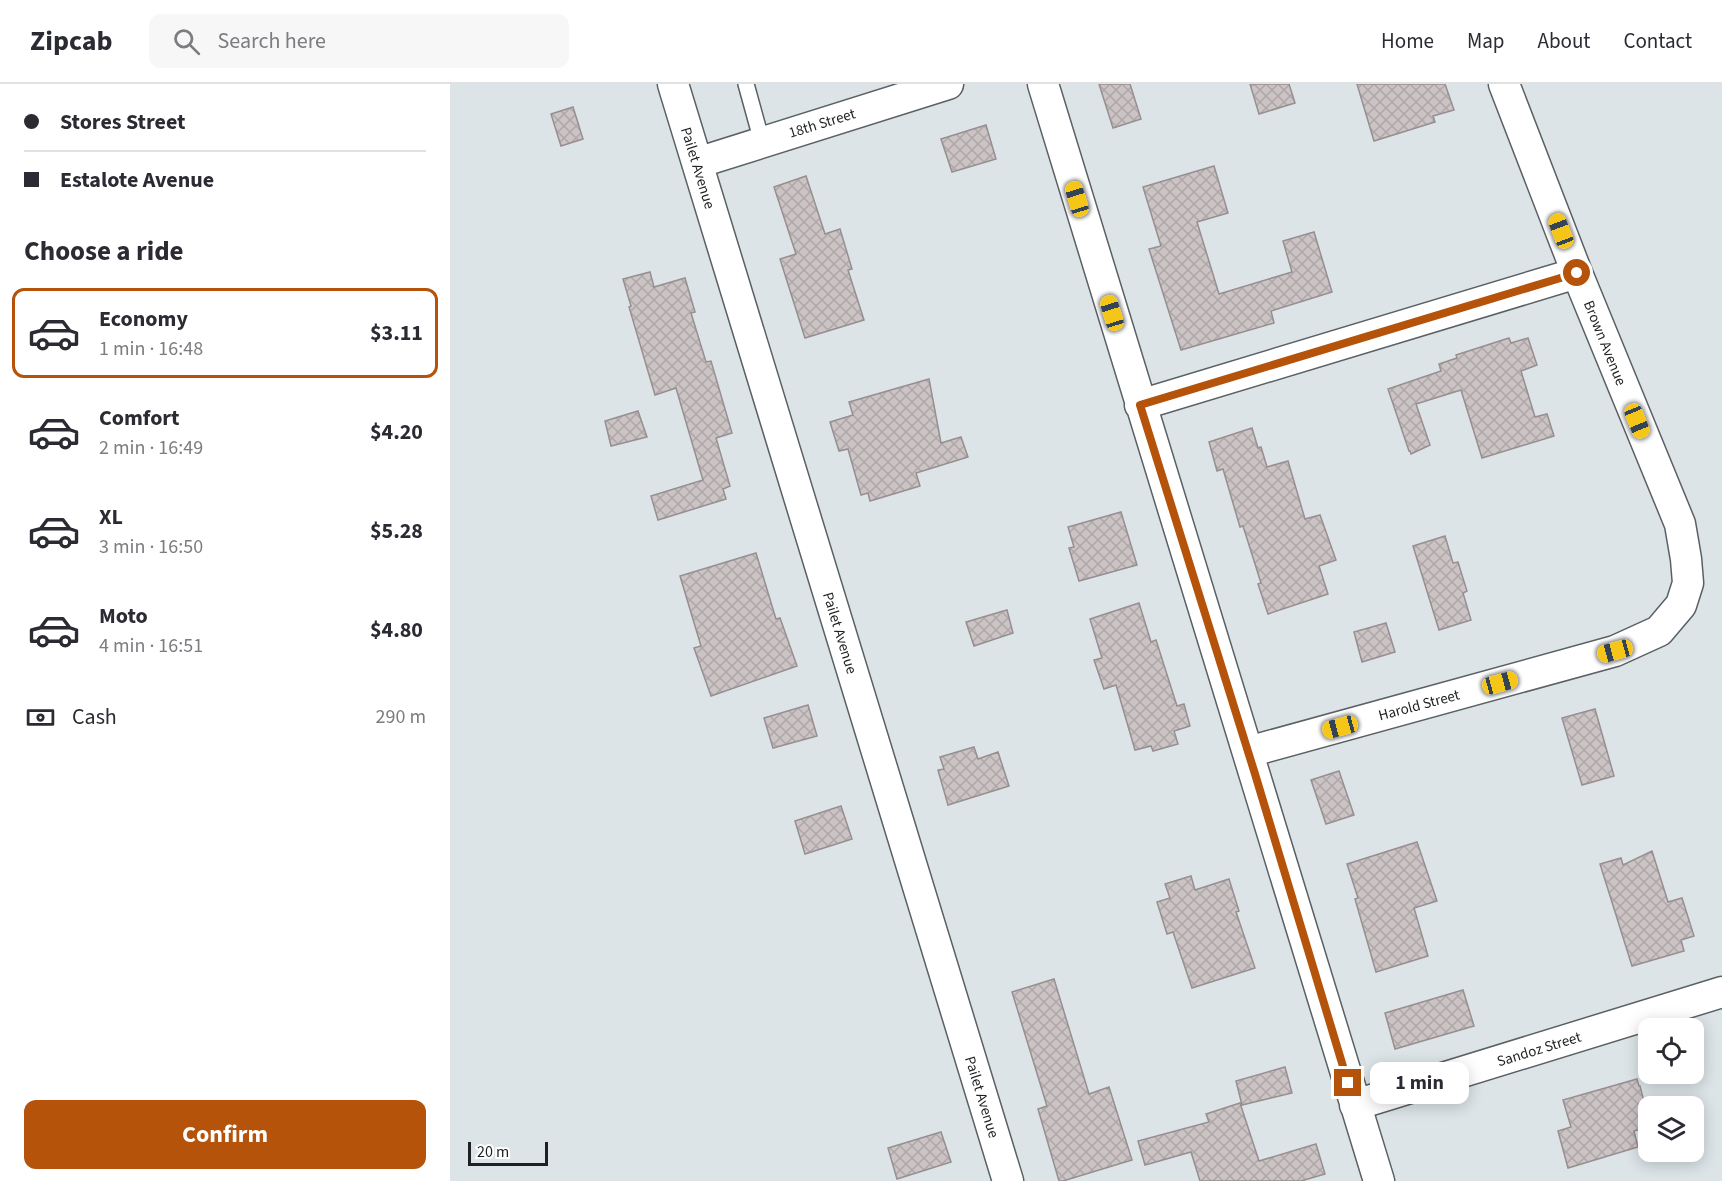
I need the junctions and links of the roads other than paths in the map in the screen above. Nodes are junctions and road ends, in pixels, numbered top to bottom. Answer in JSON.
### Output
{"nodes":[{"id":1,"x":673,"y":84,"type":"edge"},
{"id":2,"x":746,"y":84,"type":"edge"},
{"id":3,"x":948,"y":84,"type":"edge"},
{"id":4,"x":1042,"y":84,"type":"edge"},
{"id":5,"x":1504,"y":84,"type":"edge"},
{"id":6,"x":762,"y":142,"type":"junction"},
{"id":7,"x":697,"y":163,"type":"junction"},
{"id":8,"x":1577,"y":273,"type":"junction"},
{"id":9,"x":1140,"y":405,"type":"junction"},
{"id":10,"x":1681,"y":605,"type":"joint"},
{"id":11,"x":1248,"y":752,"type":"junction"},
{"id":12,"x":1722,"y":992,"type":"edge"},
{"id":13,"x":1355,"y":1105,"type":"junction"},
{"id":14,"x":1008,"y":1181,"type":"edge"},
{"id":15,"x":1379,"y":1181,"type":"edge"}],
"edges":[{"from":1,"to":7,"type":"street","name":"Pailet Avenue"},
{"from":2,"to":6,"type":"lane"},
{"from":3,"to":6,"type":"street","name":"18th Street"},
{"from":4,"to":9,"type":"street"},
{"from":5,"to":8,"type":"street","name":"Brown Avenue"},
{"from":6,"to":7,"type":"street","name":"18th Street"},
{"from":7,"to":14,"type":"street","name":"Pailet Avenue"},
{"from":8,"to":9,"type":"street"},
{"from":8,"to":10,"type":"street","name":"Brown Avenue"},
{"from":9,"to":11,"type":"street"},
{"from":10,"to":11,"type":"street","name":"Harold Street"},
{"from":11,"to":13,"type":"street"},
{"from":12,"to":13,"type":"street","name":"Sandoz Street"},
{"from":13,"to":15,"type":"street"}]}
